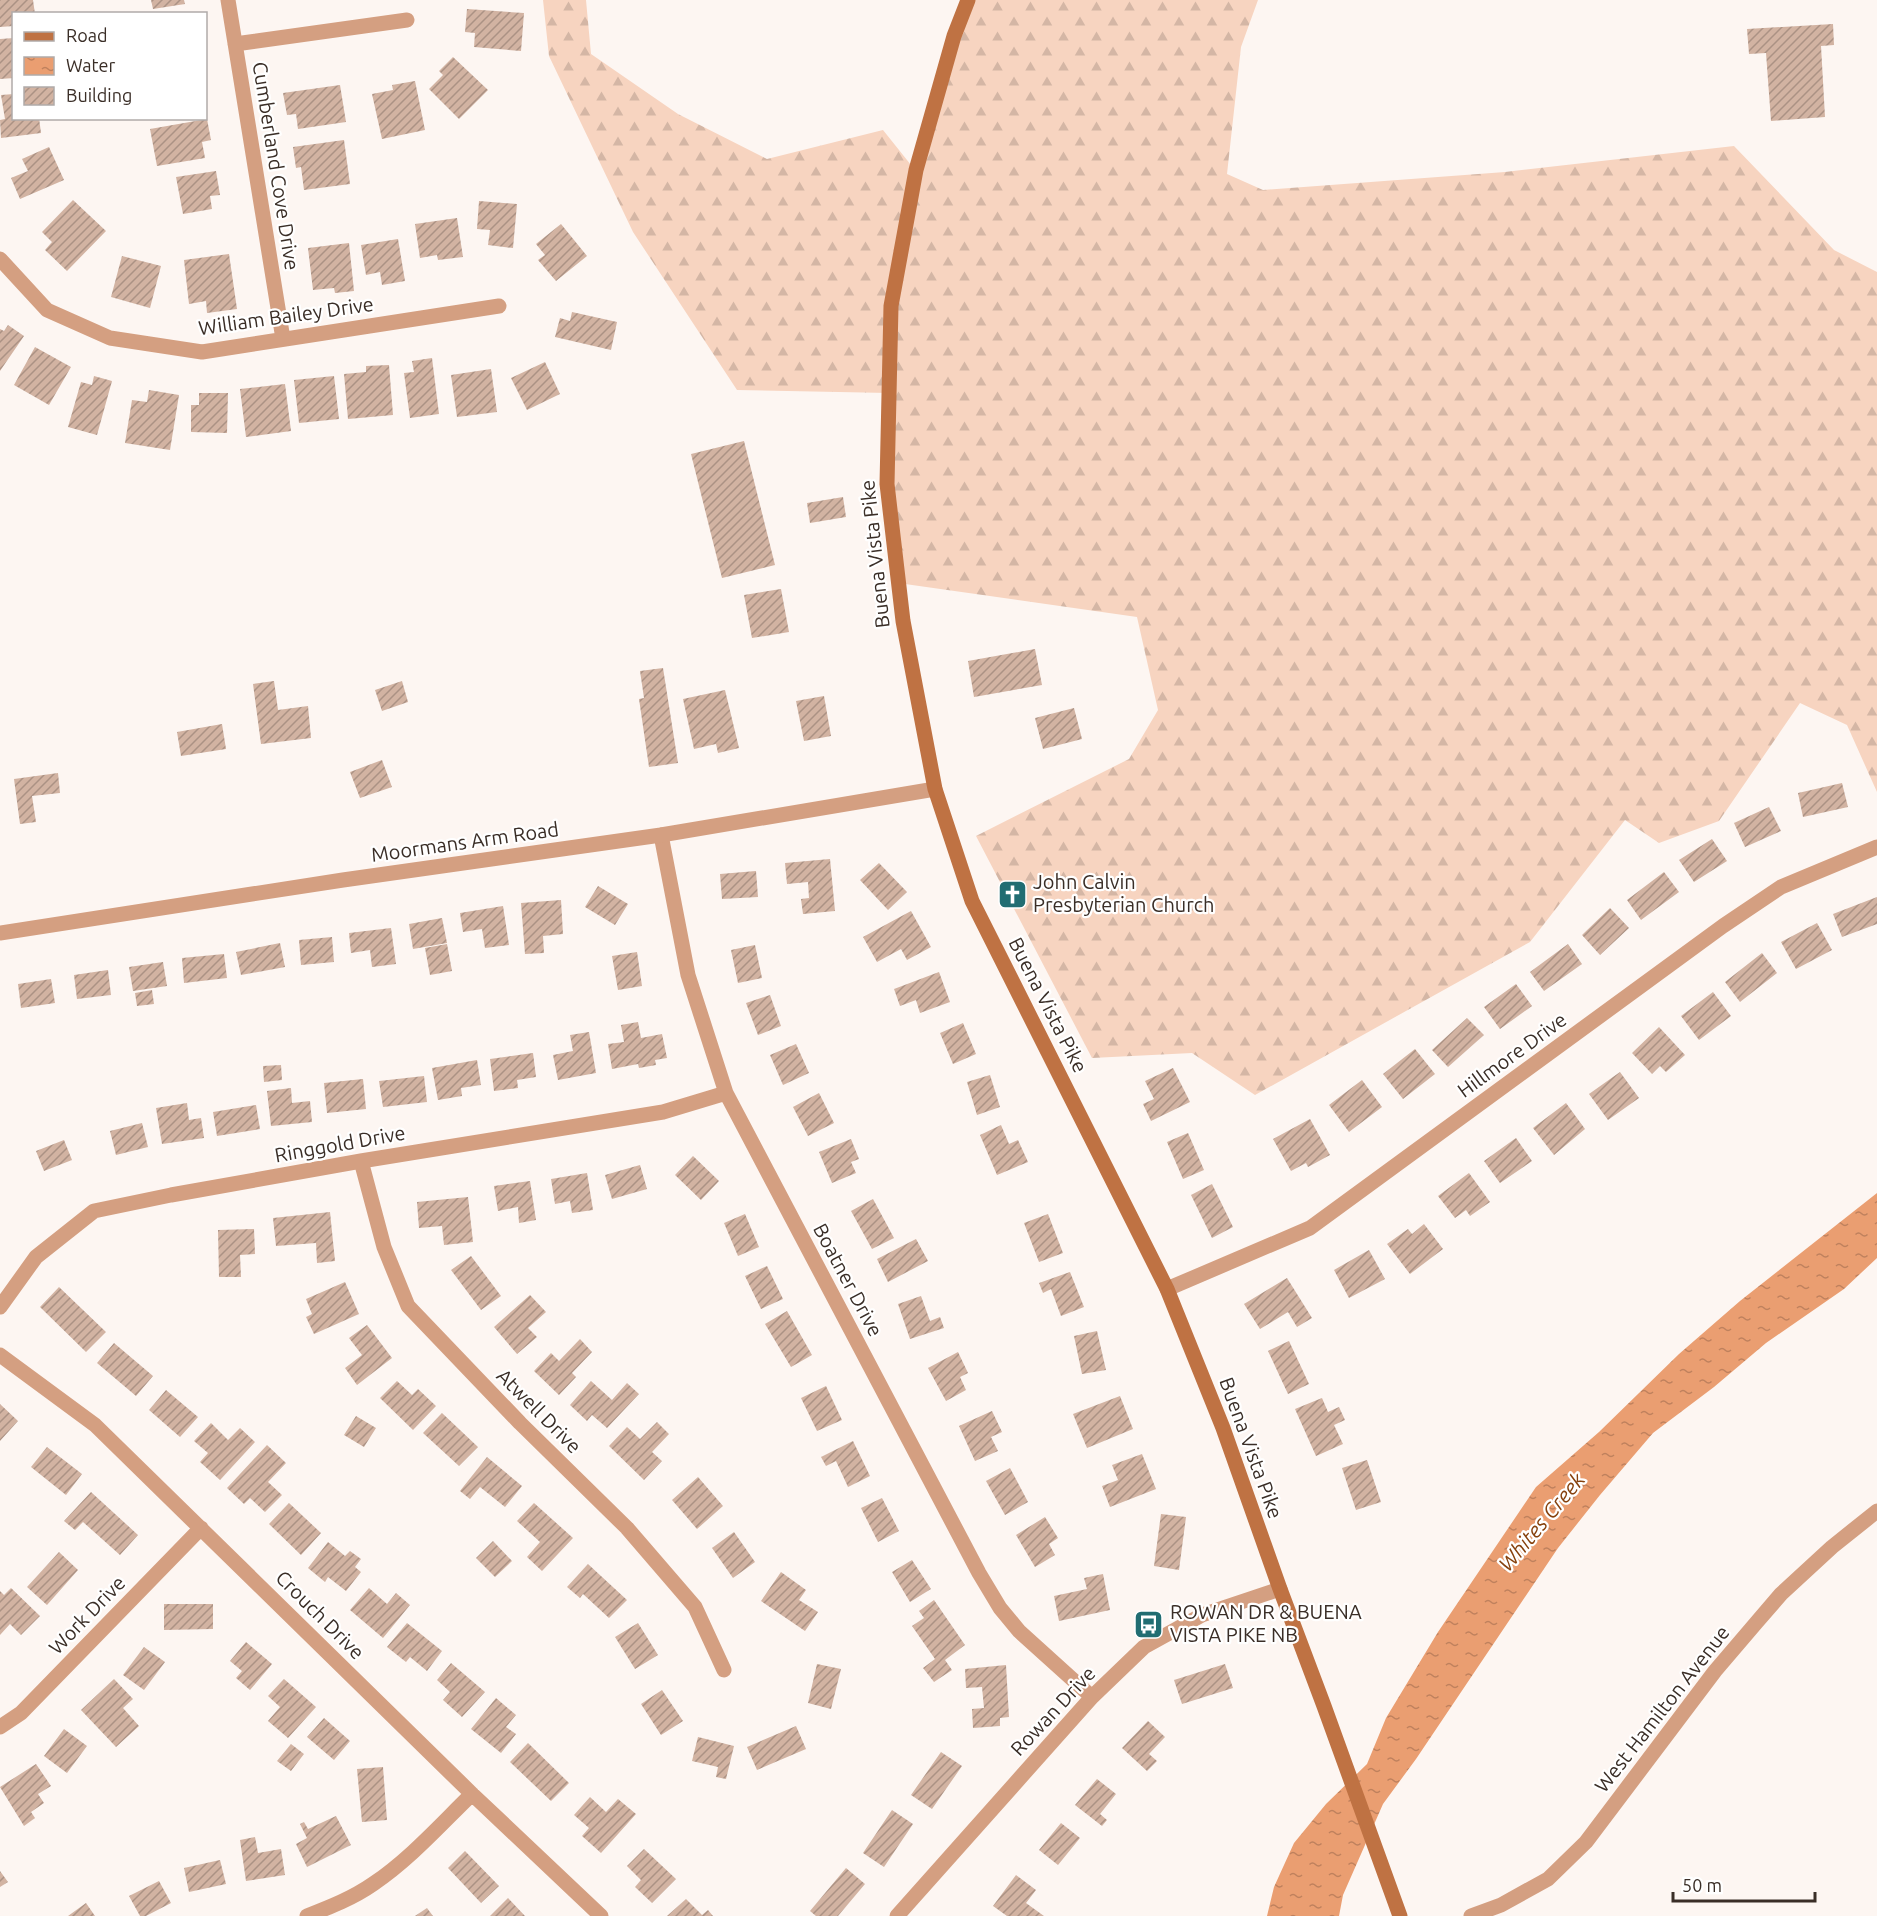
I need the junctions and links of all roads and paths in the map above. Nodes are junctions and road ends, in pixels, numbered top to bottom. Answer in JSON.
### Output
{"nodes":[{"id":1,"x":228,"y":0,"type":"edge"},
{"id":2,"x":968,"y":0,"type":"edge"},
{"id":3,"x":407,"y":20,"type":"dead end"},
{"id":4,"x":235,"y":44,"type":"junction"},
{"id":5,"x":0,"y":259,"type":"edge"},
{"id":6,"x":499,"y":306,"type":"dead end"},
{"id":7,"x":283,"y":339,"type":"junction"},
{"id":8,"x":935,"y":789,"type":"junction"},
{"id":9,"x":661,"y":835,"type":"junction"},
{"id":10,"x":1877,"y":847,"type":"edge"},
{"id":11,"x":0,"y":933,"type":"edge"},
{"id":12,"x":726,"y":1094,"type":"junction"},
{"id":13,"x":361,"y":1161,"type":"junction"},
{"id":14,"x":1167,"y":1289,"type":"junction"},
{"id":15,"x":0,"y":1307,"type":"edge"},
{"id":16,"x":0,"y":1355,"type":"edge"},
{"id":17,"x":1877,"y":1511,"type":"edge"},
{"id":18,"x":201,"y":1528,"type":"junction"},
{"id":19,"x":1280,"y":1588,"type":"junction"},
{"id":20,"x":724,"y":1670,"type":"dead end"},
{"id":21,"x":1092,"y":1697,"type":"junction"},
{"id":22,"x":0,"y":1727,"type":"edge"},
{"id":23,"x":472,"y":1794,"type":"junction"},
{"id":24,"x":1398,"y":1911,"type":"edge"},
{"id":25,"x":307,"y":1916,"type":"edge"},
{"id":26,"x":601,"y":1916,"type":"edge"},
{"id":27,"x":897,"y":1916,"type":"edge"},
{"id":28,"x":1472,"y":1916,"type":"edge"}],
"edges":[{"from":1,"to":4,"type":"street","name":"Cumberland Cove Drive"},
{"from":2,"to":8,"type":"main road","name":"Buena Vista Pike"},
{"from":3,"to":4,"type":"street"},
{"from":4,"to":7,"type":"street","name":"Cumberland Cove Drive"},
{"from":5,"to":7,"type":"street","name":"William Bailey Drive"},
{"from":6,"to":7,"type":"street","name":"William Bailey Drive"},
{"from":8,"to":9,"type":"street","name":"Moormans Arm Road"},
{"from":8,"to":14,"type":"main road","name":"Buena Vista Pike"},
{"from":9,"to":11,"type":"street","name":"Moormans Arm Road"},
{"from":9,"to":12,"type":"street","name":"Boatner Drive"},
{"from":10,"to":14,"type":"street","name":"Hillmore Drive"},
{"from":12,"to":13,"type":"street","name":"Ringgold Drive"},
{"from":12,"to":21,"type":"street","name":"Boatner Drive"},
{"from":13,"to":15,"type":"street","name":"Ringgold Drive"},
{"from":13,"to":20,"type":"street","name":"Atwell Drive"},
{"from":14,"to":19,"type":"main road","name":"Buena Vista Pike"},
{"from":16,"to":18,"type":"street","name":"Crouch Drive"},
{"from":17,"to":28,"type":"street","name":"West Hamilton Avenue"},
{"from":18,"to":22,"type":"street","name":"Work Drive"},
{"from":18,"to":23,"type":"street","name":"Crouch Drive"},
{"from":19,"to":21,"type":"street","name":"Rowan Drive"},
{"from":19,"to":24,"type":"main road","name":"Buena Vista Pike"},
{"from":21,"to":27,"type":"street","name":"Rowan Drive"},
{"from":23,"to":25,"type":"street"},
{"from":23,"to":26,"type":"street","name":"Crouch Drive"}]}
